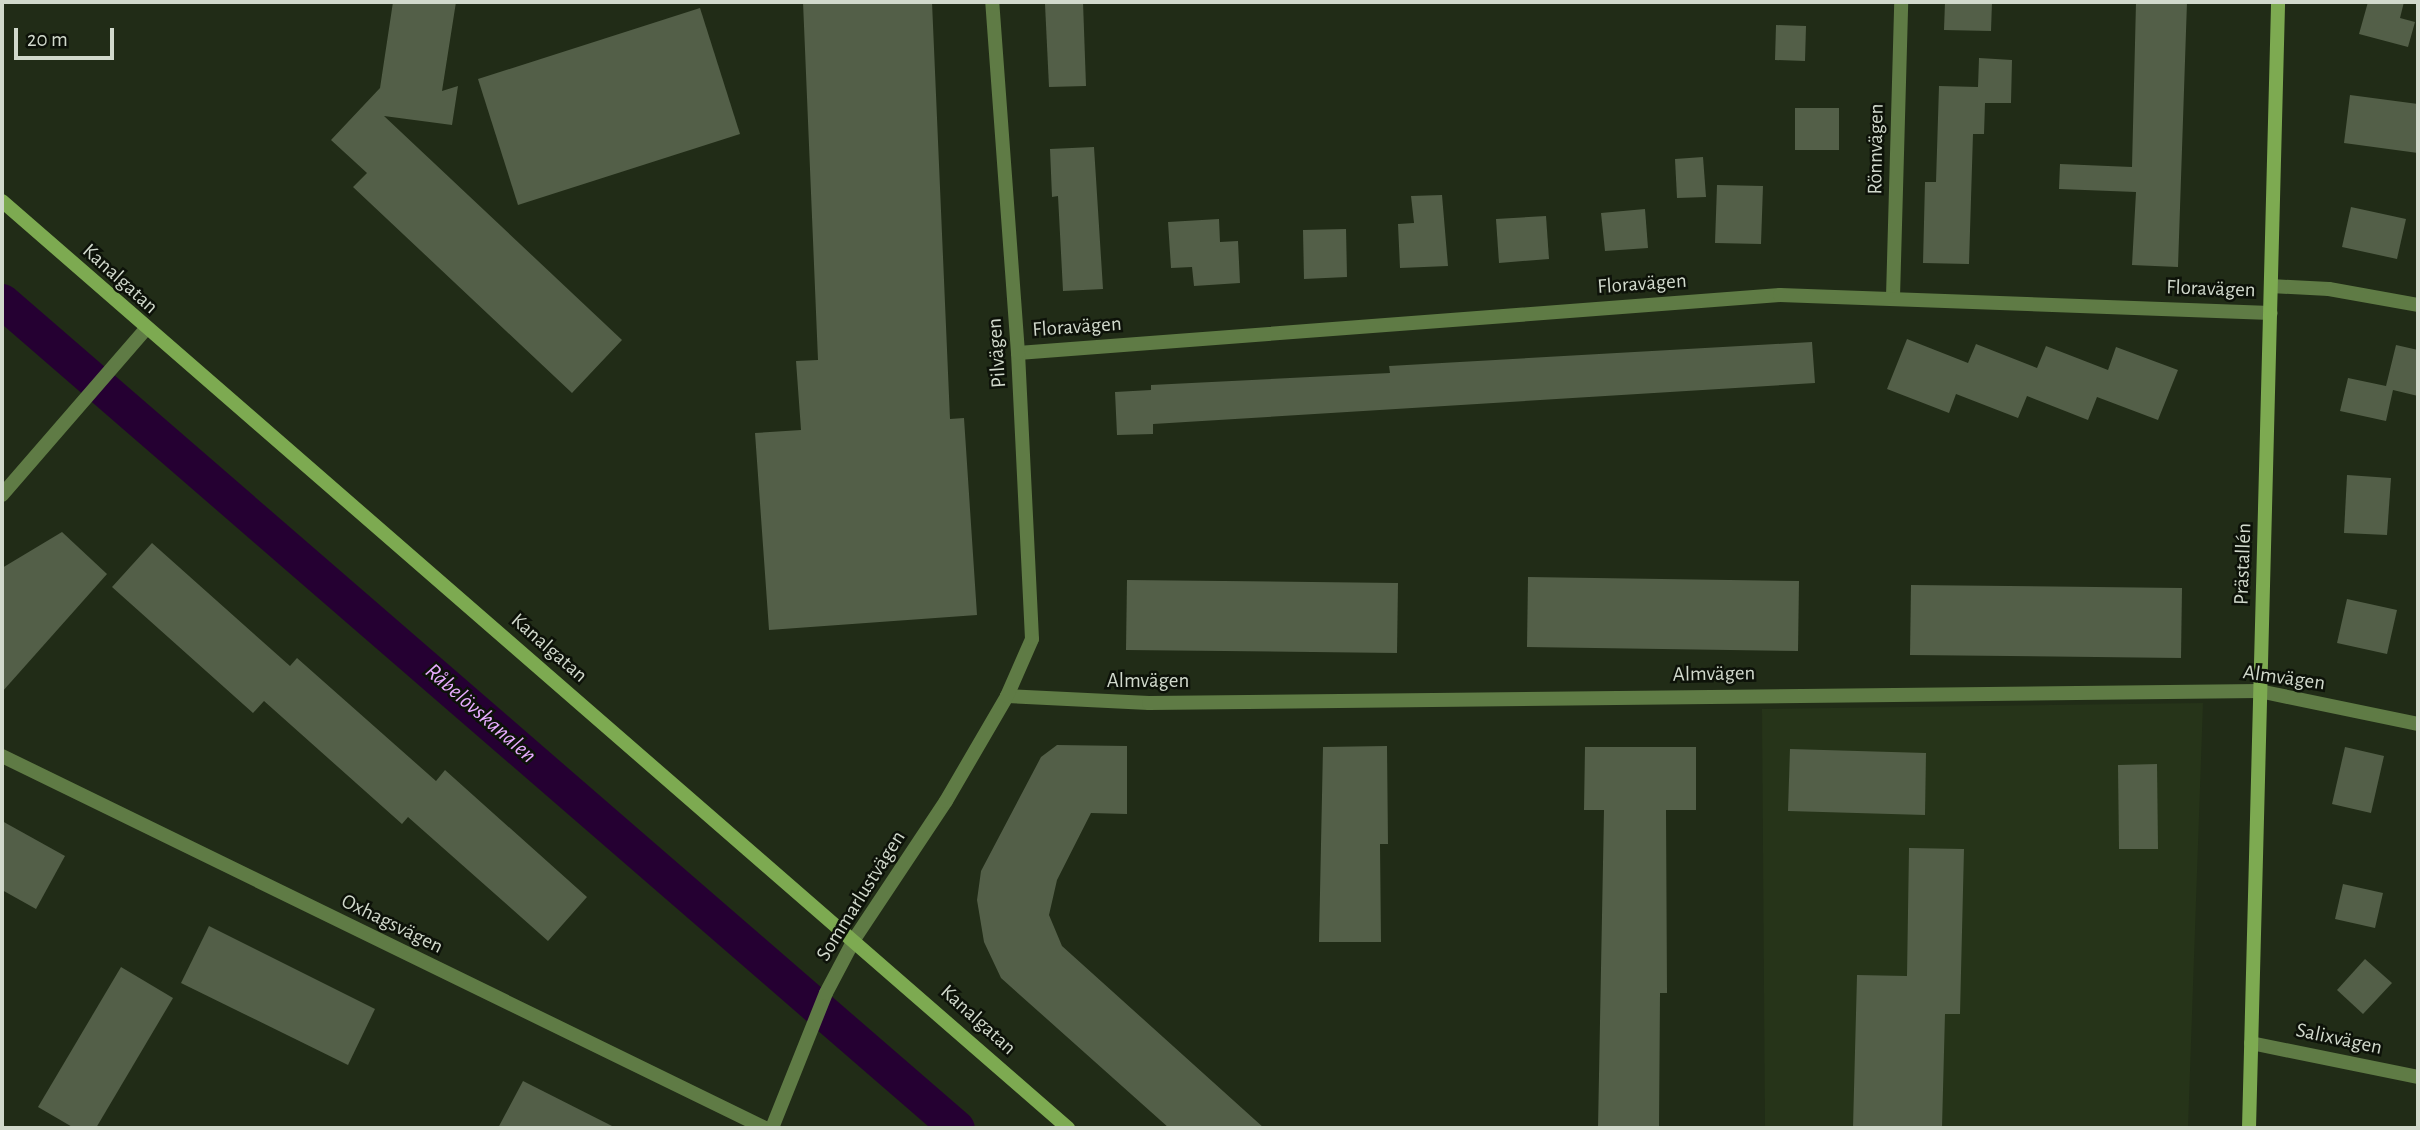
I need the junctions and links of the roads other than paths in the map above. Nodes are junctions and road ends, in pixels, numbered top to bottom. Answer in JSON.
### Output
{"nodes":[{"id":1,"x":992,"y":2,"type":"edge"},
{"id":2,"x":1900,"y":2,"type":"edge"},
{"id":3,"x":2278,"y":2,"type":"edge"},
{"id":4,"x":2,"y":201,"type":"edge"},
{"id":5,"x":2271,"y":286,"type":"junction"},
{"id":6,"x":1893,"y":297,"type":"junction"},
{"id":7,"x":2418,"y":305,"type":"edge"},
{"id":8,"x":2270,"y":313,"type":"junction"},
{"id":9,"x":145,"y":330,"type":"junction"},
{"id":10,"x":1018,"y":353,"type":"junction"},
{"id":11,"x":2,"y":495,"type":"edge"},
{"id":12,"x":2259,"y":691,"type":"junction"},
{"id":13,"x":1007,"y":696,"type":"junction"},
{"id":14,"x":2418,"y":724,"type":"edge"},
{"id":15,"x":2,"y":756,"type":"edge"},
{"id":16,"x":855,"y":938,"type":"junction"},
{"id":17,"x":2251,"y":1043,"type":"junction"},
{"id":18,"x":2418,"y":1077,"type":"edge"},
{"id":19,"x":765,"y":1128,"type":"edge"},
{"id":20,"x":772,"y":1128,"type":"edge"},
{"id":21,"x":1068,"y":1128,"type":"edge"},
{"id":22,"x":2249,"y":1128,"type":"edge"}],
"edges":[{"from":1,"to":10,"type":"street","name":"Pilvägen"},
{"from":2,"to":6,"type":"street","name":"Rönnvägen"},
{"from":3,"to":5,"type":"street","name":"Prästallén"},
{"from":4,"to":9,"type":"street","name":"Kanalgatan"},
{"from":5,"to":7,"type":"street","name":"Floravägen"},
{"from":5,"to":8,"type":"street","name":"Prästallén"},
{"from":6,"to":8,"type":"street","name":"Floravägen"},
{"from":6,"to":10,"type":"street","name":"Floravägen"},
{"from":8,"to":12,"type":"street","name":"Prästallén"},
{"from":9,"to":11,"type":"street"},
{"from":9,"to":16,"type":"street","name":"Kanalgatan"},
{"from":10,"to":13,"type":"street","name":"Pilvägen"},
{"from":12,"to":13,"type":"street","name":"Almvägen"},
{"from":12,"to":14,"type":"street","name":"Almvägen"},
{"from":12,"to":17,"type":"street","name":"Prästallén"},
{"from":13,"to":16,"type":"street","name":"Sommarlustvägen"},
{"from":15,"to":19,"type":"street","name":"Oxhagsvägen"},
{"from":16,"to":20,"type":"street","name":"Sommarlustvägen"},
{"from":16,"to":21,"type":"street","name":"Kanalgatan"},
{"from":17,"to":18,"type":"street","name":"Salixvägen"},
{"from":17,"to":22,"type":"street","name":"Prästallén"}]}
